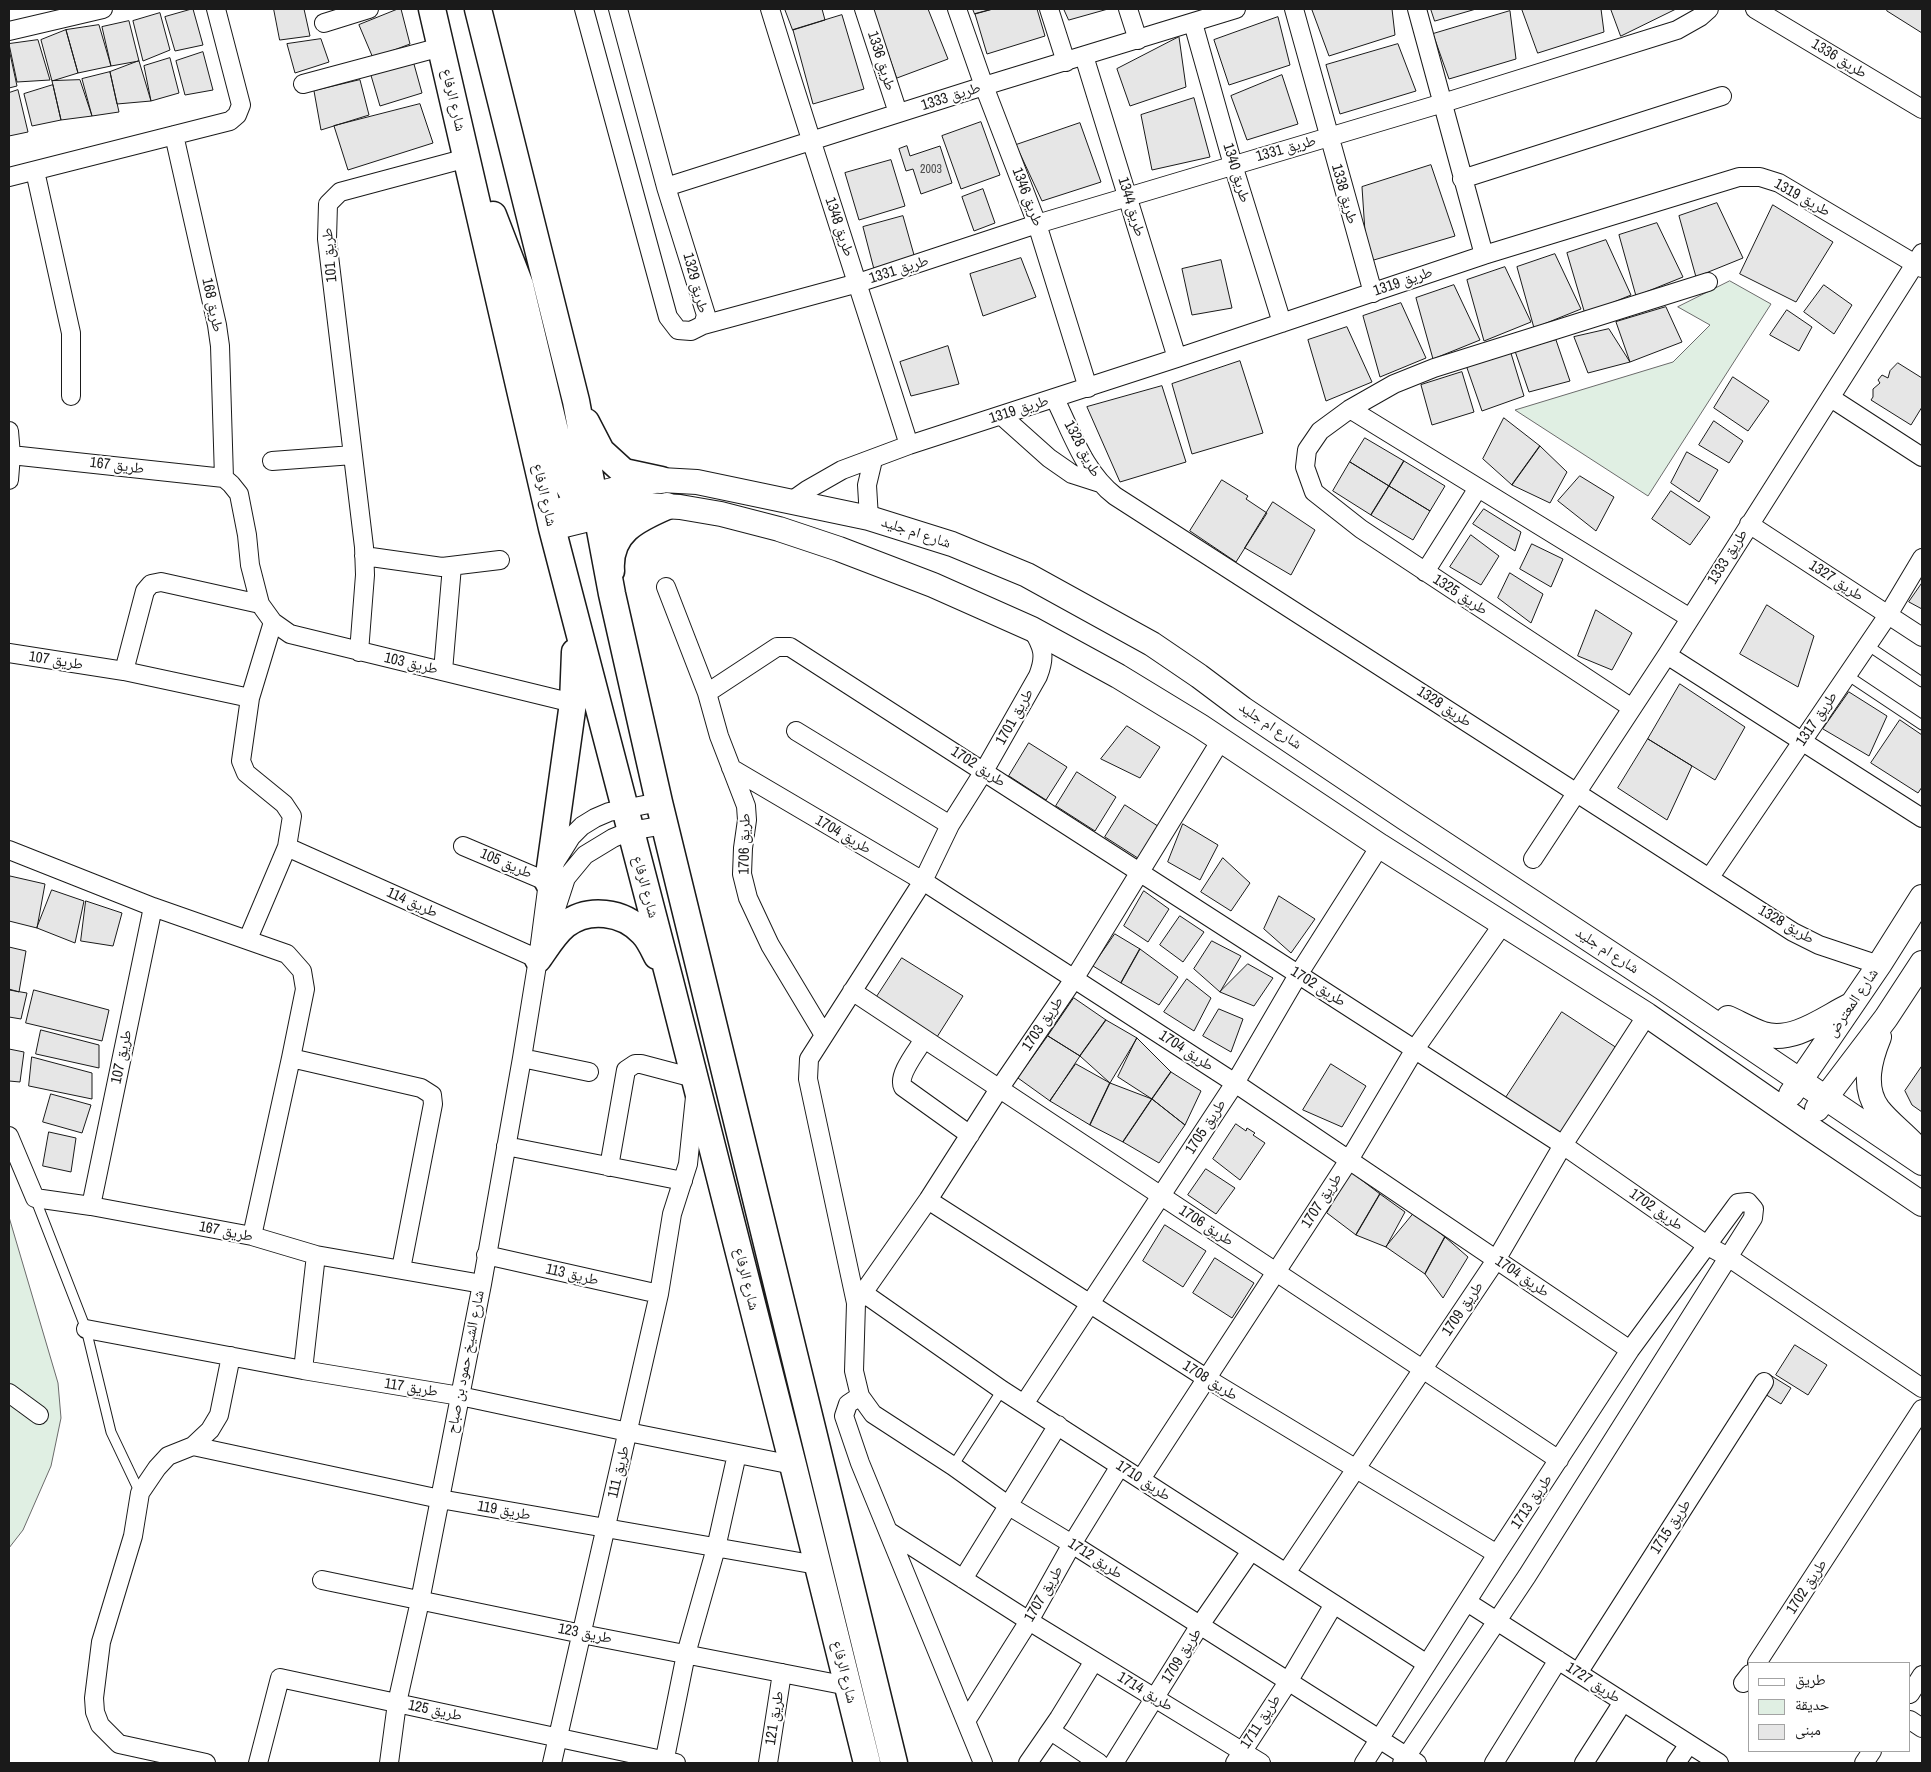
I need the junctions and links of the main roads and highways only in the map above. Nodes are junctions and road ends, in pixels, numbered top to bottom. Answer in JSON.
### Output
{"nodes":[{"id":1,"x":432,"y":9,"type":"edge"},
{"id":2,"x":478,"y":9,"type":"edge"},
{"id":3,"x":469,"y":166,"type":"junction"},
{"id":4,"x":576,"y":401,"type":"junction"},
{"id":5,"x":661,"y":480,"type":"road end"},
{"id":6,"x":589,"y":504,"type":"junction"},
{"id":7,"x":667,"y":506,"type":"road end"},
{"id":8,"x":612,"y":594,"type":"junction"},
{"id":9,"x":577,"y":626,"type":"junction"},
{"id":10,"x":548,"y":882,"type":"road end"},
{"id":11,"x":538,"y":959,"type":"road end"},
{"id":12,"x":670,"y":981,"type":"junction"},
{"id":13,"x":867,"y":1763,"type":"edge"},
{"id":14,"x":894,"y":1763,"type":"edge"}],
"edges":[{"from":1,"to":3,"type":"main road","name":"شارع الرفاع"},
{"from":2,"to":4,"type":"main road","name":"شارع الرفاع"},
{"from":3,"to":6,"type":"main road"},
{"from":3,"to":9,"type":"main road","name":"شارع الرفاع"},
{"from":4,"to":5,"type":"main road"},
{"from":4,"to":6,"type":"main road","name":"شارع الرفاع"},
{"from":6,"to":8,"type":"main road","name":"شارع الرفاع"},
{"from":7,"to":8,"type":"main road"},
{"from":8,"to":14,"type":"main road","name":"شارع الرفاع"},
{"from":9,"to":10,"type":"main road"},
{"from":9,"to":12,"type":"main road","name":"شارع الرفاع"},
{"from":11,"to":12,"type":"main road"},
{"from":12,"to":13,"type":"main road","name":"شارع الرفاع"}]}
